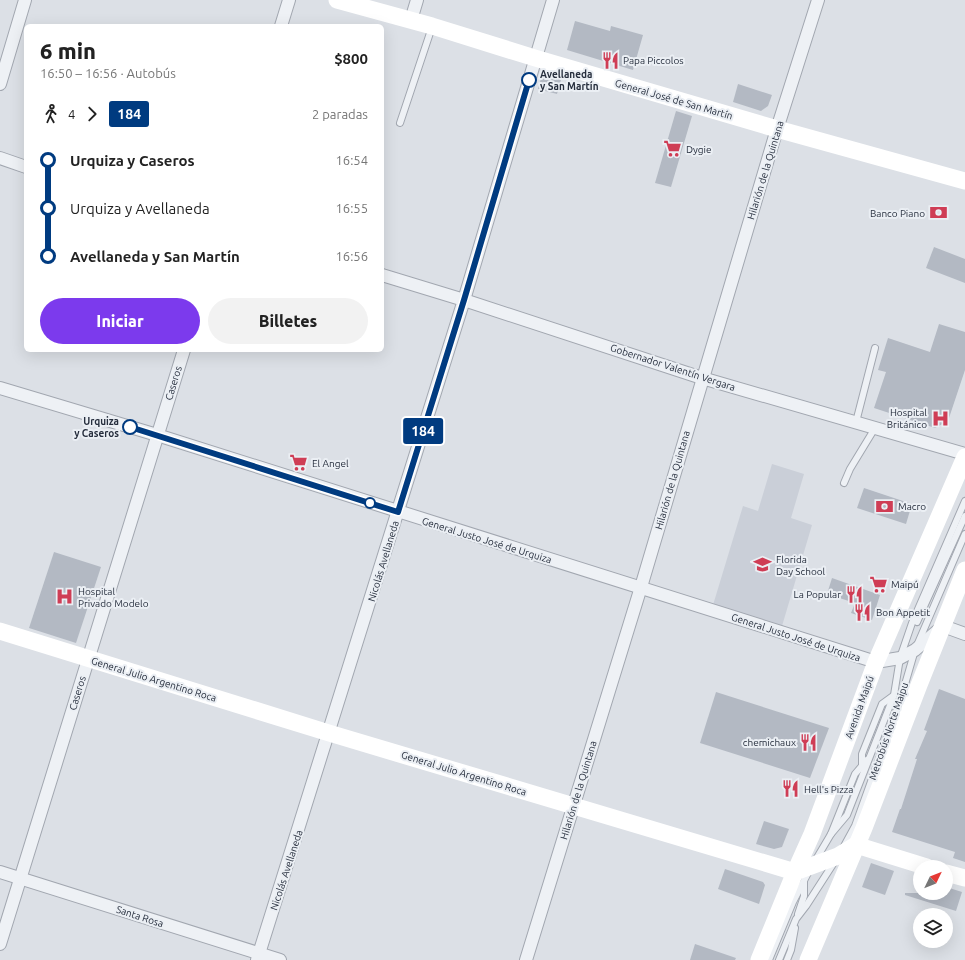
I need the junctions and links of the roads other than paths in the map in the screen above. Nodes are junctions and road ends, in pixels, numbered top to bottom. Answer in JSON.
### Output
{"nodes":[{"id":1,"x":25,"y":0,"type":"edge"},
{"id":2,"x":288,"y":0,"type":"edge"},
{"id":3,"x":337,"y":0,"type":"edge"},
{"id":4,"x":417,"y":0,"type":"edge"},
{"id":5,"x":553,"y":0,"type":"edge"},
{"id":6,"x":818,"y":0,"type":"edge"},
{"id":7,"x":411,"y":20,"type":"junction"},
{"id":8,"x":282,"y":24,"type":"edge"},
{"id":9,"x":432,"y":26,"type":"junction"},
{"id":10,"x":535,"y":58,"type":"junction"},
{"id":11,"x":0,"y":84,"type":"edge"},
{"id":12,"x":400,"y":123,"type":"dead end"},
{"id":13,"x":777,"y":129,"type":"junction"},
{"id":14,"x":0,"y":158,"type":"edge"},
{"id":15,"x":24,"y":165,"type":"edge"},
{"id":16,"x":965,"y":181,"type":"edge"},
{"id":17,"x":384,"y":276,"type":"edge"},
{"id":18,"x":464,"y":300,"type":"junction"},
{"id":19,"x":875,"y":348,"type":"dead end"},
{"id":20,"x":183,"y":352,"type":"edge"},
{"id":21,"x":702,"y":378,"type":"junction"},
{"id":22,"x":0,"y":388,"type":"edge"},
{"id":23,"x":856,"y":422,"type":"junction"},
{"id":24,"x":875,"y":428,"type":"junction"},
{"id":25,"x":157,"y":436,"type":"junction"},
{"id":26,"x":965,"y":455,"type":"edge"},
{"id":27,"x":844,"y":483,"type":"dead end"},
{"id":28,"x":965,"y":501,"type":"edge"},
{"id":29,"x":398,"y":512,"type":"junction"},
{"id":30,"x":965,"y":516,"type":"edge"},
{"id":31,"x":965,"y":534,"type":"edge"},
{"id":32,"x":950,"y":544,"type":"junction"},
{"id":33,"x":943,"y":561,"type":"junction"},
{"id":34,"x":965,"y":570,"type":"edge"},
{"id":35,"x":641,"y":587,"type":"junction"},
{"id":36,"x":943,"y":626,"type":"junction"},
{"id":37,"x":0,"y":631,"type":"edge"},
{"id":38,"x":965,"y":634,"type":"edge"},
{"id":39,"x":915,"y":650,"type":"junction"},
{"id":40,"x":88,"y":658,"type":"junction"},
{"id":41,"x":900,"y":658,"type":"junction"},
{"id":42,"x":876,"y":662,"type":"junction"},
{"id":43,"x":894,"y":695,"type":"junction"},
{"id":44,"x":329,"y":733,"type":"junction"},
{"id":45,"x":862,"y":754,"type":"junction"},
{"id":46,"x":870,"y":757,"type":"junction"},
{"id":47,"x":862,"y":766,"type":"junction"},
{"id":48,"x":855,"y":774,"type":"junction"},
{"id":49,"x":863,"y":775,"type":"junction"},
{"id":50,"x":573,"y":806,"type":"junction"},
{"id":51,"x":831,"y":834,"type":"junction"},
{"id":52,"x":856,"y":845,"type":"junction"},
{"id":53,"x":838,"y":856,"type":"junction"},
{"id":54,"x":913,"y":863,"type":"edge"},
{"id":55,"x":812,"y":866,"type":"junction"},
{"id":56,"x":0,"y":872,"type":"edge"},
{"id":57,"x":953,"y":875,"type":"edge"},
{"id":58,"x":799,"y":876,"type":"junction"},
{"id":59,"x":21,"y":878,"type":"junction"},
{"id":60,"x":965,"y":878,"type":"edge"},
{"id":61,"x":796,"y":919,"type":"junction"},
{"id":62,"x":0,"y":944,"type":"edge"},
{"id":63,"x":258,"y":957,"type":"edge"},
{"id":64,"x":280,"y":960,"type":"edge"},
{"id":65,"x":526,"y":960,"type":"edge"},
{"id":66,"x":759,"y":960,"type":"edge"},
{"id":67,"x":769,"y":960,"type":"edge"},
{"id":68,"x":779,"y":960,"type":"edge"},
{"id":69,"x":787,"y":960,"type":"edge"},
{"id":70,"x":808,"y":960,"type":"edge"}],
"edges":[{"from":1,"to":11,"type":"street"},
{"from":2,"to":8,"type":"street"},
{"from":3,"to":7,"type":"street","name":"General José de San Martín"},
{"from":4,"to":7,"type":"street"},
{"from":5,"to":10,"type":"street","name":"Nicolás Avellaneda"},
{"from":6,"to":13,"type":"street","name":"Hilarión de la Quintana"},
{"from":7,"to":9,"type":"street","name":"General José de San Martín"},
{"from":9,"to":10,"type":"street","name":"General José de San Martín"},
{"from":9,"to":12,"type":"lane"},
{"from":10,"to":13,"type":"street","name":"General José de San Martín"},
{"from":10,"to":18,"type":"street","name":"Nicolás Avellaneda"},
{"from":13,"to":16,"type":"street","name":"General José de San Martín"},
{"from":13,"to":21,"type":"street","name":"Hilarión de la Quintana"},
{"from":14,"to":15,"type":"street"},
{"from":17,"to":18,"type":"street","name":"Gobernador Valentín Vergara"},
{"from":18,"to":21,"type":"street","name":"Gobernador Valentín Vergara"},
{"from":18,"to":29,"type":"street","name":"Nicolás Avellaneda"},
{"from":19,"to":23,"type":"lane"},
{"from":20,"to":25,"type":"street","name":"Caseros"},
{"from":21,"to":23,"type":"street","name":"Gobernador Valentín Vergara"},
{"from":21,"to":35,"type":"street","name":"Hilarión de la Quintana"},
{"from":22,"to":25,"type":"street","name":"General Justo José de Urquiza"},
{"from":23,"to":24,"type":"street","name":"Gobernador Valentín Vergara"},
{"from":24,"to":26,"type":"street","name":"Gobernador Valentín Vergara"},
{"from":24,"to":27,"type":"lane"},
{"from":25,"to":29,"type":"street","name":"General Justo José de Urquiza"},
{"from":25,"to":40,"type":"street","name":"Caseros"},
{"from":26,"to":42,"type":"street","name":"Avenida Maipú"},
{"from":28,"to":32,"type":"lane","name":"Metrobús Norte Maipu"},
{"from":29,"to":35,"type":"street","name":"General Justo José de Urquiza"},
{"from":29,"to":44,"type":"street","name":"Nicolás Avellaneda"},
{"from":30,"to":32,"type":"lane","name":"Metrobús Norte Maipu"},
{"from":31,"to":39,"type":"lane","name":"Metrobús Norte Maipu"},
{"from":32,"to":33,"type":"lane","name":"Metrobús Norte Maipu"},
{"from":32,"to":33,"type":"lane","name":"Metrobús Norte Maipu"},
{"from":33,"to":41,"type":"lane","name":"Metrobús Norte Maipu"},
{"from":34,"to":36,"type":"street"},
{"from":35,"to":42,"type":"street","name":"General Justo José de Urquiza"},
{"from":35,"to":50,"type":"street","name":"Hilarión de la Quintana"},
{"from":36,"to":38,"type":"street"},
{"from":36,"to":39,"type":"street","name":"General Justo José de Urquiza"},
{"from":36,"to":52,"type":"street"},
{"from":37,"to":40,"type":"street","name":"General Julio Argentino Roca"},
{"from":39,"to":41,"type":"street","name":"General Justo José de Urquiza"},
{"from":39,"to":53,"type":"lane","name":"Metrobús Norte Maipu"},
{"from":40,"to":44,"type":"street","name":"General Julio Argentino Roca"},
{"from":40,"to":59,"type":"street","name":"Caseros"},
{"from":41,"to":42,"type":"street","name":"General Justo José de Urquiza"},
{"from":41,"to":43,"type":"lane","name":"Metrobús Norte Maipu"},
{"from":42,"to":58,"type":"street","name":"Avenida Maipú"},
{"from":43,"to":45,"type":"lane","name":"Metrobús Norte Maipu"},
{"from":43,"to":46,"type":"lane","name":"Metrobús Norte Maipu"},
{"from":44,"to":50,"type":"street","name":"General Julio Argentino Roca"},
{"from":44,"to":63,"type":"street","name":"Nicolás Avellaneda"},
{"from":45,"to":47,"type":"lane","name":"Metrobús Norte Maipu"},
{"from":45,"to":48,"type":"lane"},
{"from":46,"to":47,"type":"lane","name":"Metrobús Norte Maipu"},
{"from":46,"to":49,"type":"lane","name":"Metrobús Norte Maipu"},
{"from":47,"to":48,"type":"lane","name":"Metrobús Norte Maipu"},
{"from":47,"to":49,"type":"lane","name":"Metrobús Norte Maipu"},
{"from":48,"to":51,"type":"lane","name":"Metrobús Norte Maipu"},
{"from":49,"to":51,"type":"lane","name":"Metrobús Norte Maipu"},
{"from":50,"to":58,"type":"street","name":"General Julio Argentino Roca"},
{"from":50,"to":65,"type":"street","name":"Hilarión de la Quintana"},
{"from":51,"to":55,"type":"lane","name":"Metrobús Norte Maipu"},
{"from":52,"to":53,"type":"street"},
{"from":52,"to":54,"type":"street"},
{"from":52,"to":70,"type":"street"},
{"from":53,"to":55,"type":"street"},
{"from":53,"to":61,"type":"lane","name":"Metrobús Norte Maipu"},
{"from":55,"to":58,"type":"street"},
{"from":56,"to":59,"type":"street","name":"Santa Rosa"},
{"from":57,"to":60,"type":"street"},
{"from":58,"to":61,"type":"lane"},
{"from":58,"to":66,"type":"street","name":"Avenida Maipú"},
{"from":58,"to":67,"type":"lane"},
{"from":59,"to":62,"type":"street","name":"Caseros"},
{"from":59,"to":63,"type":"street","name":"Santa Rosa"},
{"from":61,"to":68,"type":"lane","name":"Metrobús Norte Maipu"},
{"from":61,"to":69,"type":"lane","name":"Metrobús Norte Maipu"},
{"from":63,"to":64,"type":"street","name":"Santa Rosa"}]}
